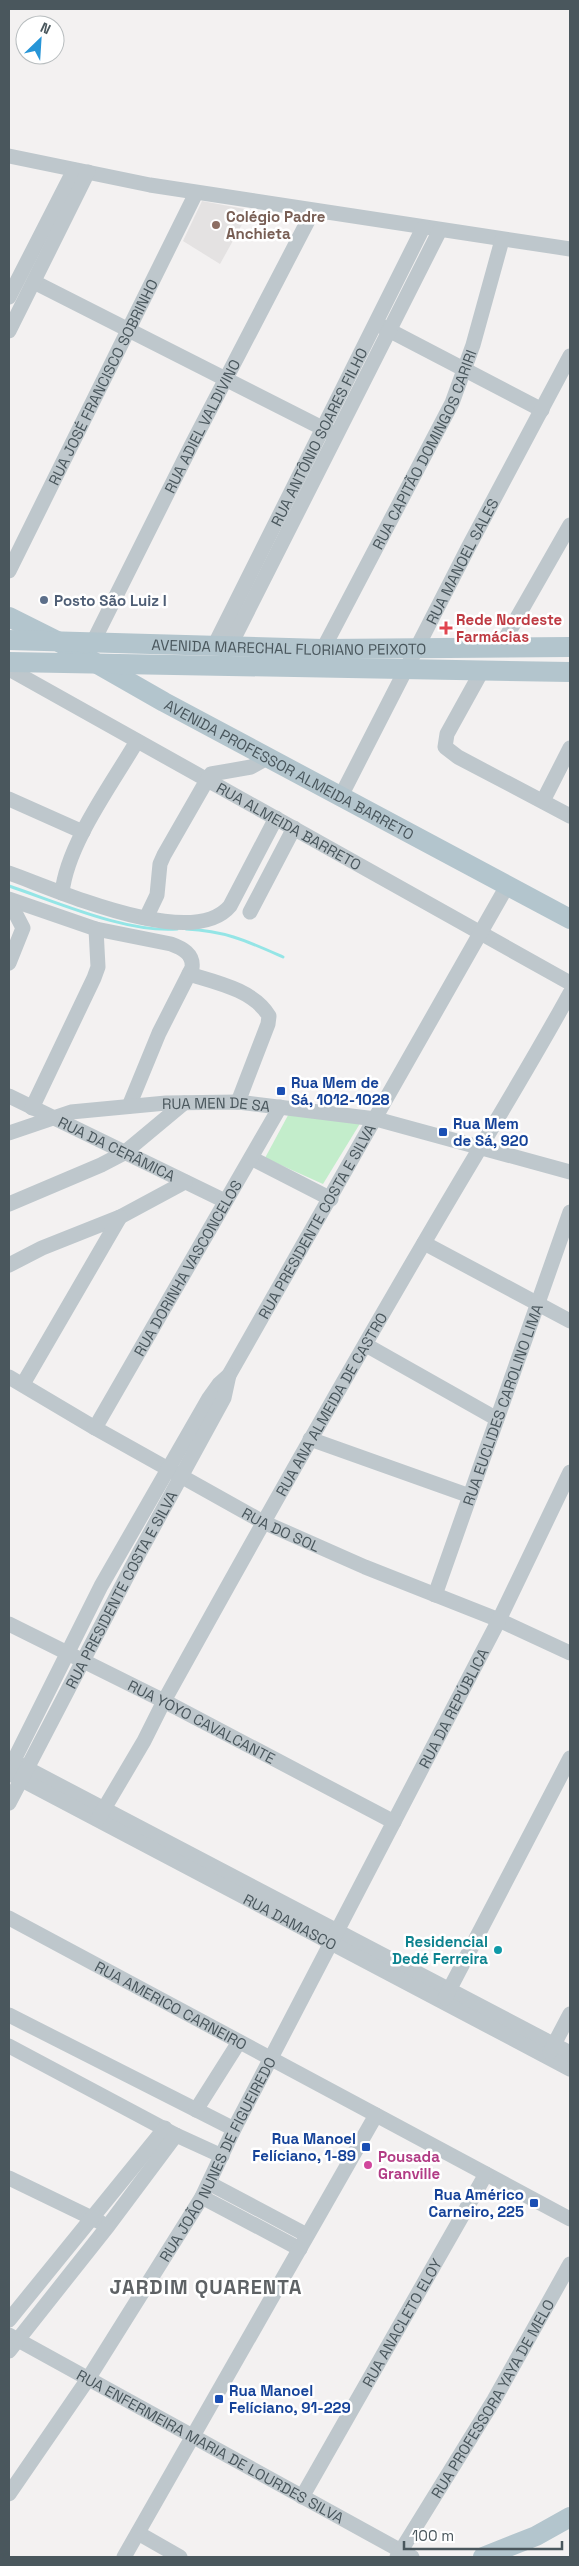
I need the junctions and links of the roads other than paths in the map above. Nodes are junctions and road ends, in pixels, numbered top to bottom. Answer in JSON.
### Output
{"nodes":[{"id":1,"x":9,"y":156,"type":"edge"},
{"id":2,"x":81,"y":171,"type":"junction"},
{"id":3,"x":196,"y":193,"type":"junction"},
{"id":4,"x":314,"y":211,"type":"junction"},
{"id":5,"x":423,"y":228,"type":"junction"},
{"id":6,"x":440,"y":230,"type":"junction"},
{"id":7,"x":502,"y":240,"type":"junction"},
{"id":8,"x":570,"y":249,"type":"edge"},
{"id":9,"x":34,"y":282,"type":"junction"},
{"id":10,"x":9,"y":297,"type":"edge"},
{"id":11,"x":375,"y":323,"type":"junction"},
{"id":12,"x":129,"y":330,"type":"junction"},
{"id":13,"x":9,"y":331,"type":"edge"},
{"id":14,"x":390,"y":331,"type":"junction"},
{"id":15,"x":570,"y":356,"type":"edge"},
{"id":16,"x":466,"y":370,"type":"junction"},
{"id":17,"x":225,"y":379,"type":"junction"},
{"id":18,"x":542,"y":410,"type":"junction"},
{"id":19,"x":322,"y":428,"type":"junction"},
{"id":20,"x":336,"y":435,"type":"junction"},
{"id":21,"x":570,"y":525,"type":"edge"},
{"id":22,"x":9,"y":571,"type":"edge"},
{"id":23,"x":9,"y":617,"type":"edge"},
{"id":24,"x":9,"y":640,"type":"edge"},
{"id":25,"x":59,"y":642,"type":"junction"},
{"id":26,"x":93,"y":642,"type":"junction"},
{"id":27,"x":222,"y":646,"type":"junction"},
{"id":28,"x":500,"y":646,"type":"junction"},
{"id":29,"x":570,"y":647,"type":"edge"},
{"id":30,"x":323,"y":649,"type":"junction"},
{"id":31,"x":416,"y":649,"type":"junction"},
{"id":32,"x":9,"y":662,"type":"edge"},
{"id":33,"x":97,"y":665,"type":"junction"},
{"id":34,"x":9,"y":669,"type":"edge"},
{"id":35,"x":406,"y":669,"type":"junction"},
{"id":36,"x":483,"y":669,"type":"junction"},
{"id":37,"x":570,"y":672,"type":"edge"},
{"id":38,"x":138,"y":741,"type":"junction"},
{"id":39,"x":570,"y":748,"type":"edge"},
{"id":40,"x":269,"y":757,"type":"junction"},
{"id":41,"x":207,"y":780,"type":"junction"},
{"id":42,"x":341,"y":796,"type":"junction"},
{"id":43,"x":9,"y":799,"type":"edge"},
{"id":44,"x":543,"y":801,"type":"junction"},
{"id":45,"x":570,"y":816,"type":"edge"},
{"id":46,"x":276,"y":818,"type":"junction"},
{"id":47,"x":294,"y":828,"type":"junction"},
{"id":48,"x":83,"y":832,"type":"junction"},
{"id":49,"x":9,"y":873,"type":"edge"},
{"id":50,"x":507,"y":886,"type":"junction"},
{"id":51,"x":62,"y":892,"type":"junction"},
{"id":52,"x":9,"y":900,"type":"edge"},
{"id":53,"x":250,"y":912,"type":"dead end"},
{"id":54,"x":146,"y":918,"type":"junction"},
{"id":55,"x":570,"y":919,"type":"edge"},
{"id":56,"x":96,"y":929,"type":"junction"},
{"id":57,"x":482,"y":933,"type":"junction"},
{"id":58,"x":9,"y":963,"type":"edge"},
{"id":59,"x":190,"y":969,"type":"junction"},
{"id":60,"x":570,"y":982,"type":"edge"},
{"id":61,"x":570,"y":993,"type":"edge"},
{"id":62,"x":9,"y":1096,"type":"edge"},
{"id":63,"x":238,"y":1102,"type":"junction"},
{"id":64,"x":184,"y":1103,"type":"junction"},
{"id":65,"x":129,"y":1106,"type":"junction"},
{"id":66,"x":280,"y":1107,"type":"junction"},
{"id":67,"x":32,"y":1108,"type":"junction"},
{"id":68,"x":51,"y":1118,"type":"junction"},
{"id":69,"x":376,"y":1119,"type":"junction"},
{"id":70,"x":9,"y":1133,"type":"edge"},
{"id":71,"x":479,"y":1149,"type":"junction"},
{"id":72,"x":124,"y":1153,"type":"junction"},
{"id":73,"x":251,"y":1158,"type":"junction"},
{"id":74,"x":570,"y":1172,"type":"edge"},
{"id":75,"x":185,"y":1182,"type":"junction"},
{"id":76,"x":330,"y":1199,"type":"junction"},
{"id":77,"x":225,"y":1201,"type":"junction"},
{"id":78,"x":9,"y":1204,"type":"edge"},
{"id":79,"x":570,"y":1212,"type":"edge"},
{"id":80,"x":120,"y":1217,"type":"junction"},
{"id":81,"x":424,"y":1243,"type":"junction"},
{"id":82,"x":9,"y":1265,"type":"edge"},
{"id":83,"x":538,"y":1304,"type":"junction"},
{"id":84,"x":570,"y":1321,"type":"edge"},
{"id":85,"x":366,"y":1346,"type":"junction"},
{"id":86,"x":229,"y":1375,"type":"junction"},
{"id":87,"x":9,"y":1376,"type":"edge"},
{"id":88,"x":23,"y":1384,"type":"junction"},
{"id":89,"x":497,"y":1419,"type":"junction"},
{"id":90,"x":95,"y":1428,"type":"junction"},
{"id":91,"x":310,"y":1439,"type":"junction"},
{"id":92,"x":167,"y":1469,"type":"junction"},
{"id":93,"x":570,"y":1472,"type":"edge"},
{"id":94,"x":181,"y":1477,"type":"junction"},
{"id":95,"x":470,"y":1496,"type":"junction"},
{"id":96,"x":263,"y":1522,"type":"junction"},
{"id":97,"x":435,"y":1596,"type":"junction"},
{"id":98,"x":499,"y":1620,"type":"junction"},
{"id":99,"x":9,"y":1624,"type":"edge"},
{"id":100,"x":570,"y":1653,"type":"edge"},
{"id":101,"x":67,"y":1655,"type":"junction"},
{"id":102,"x":84,"y":1663,"type":"junction"},
{"id":103,"x":164,"y":1701,"type":"junction"},
{"id":104,"x":570,"y":1758,"type":"edge"},
{"id":105,"x":15,"y":1768,"type":"edge"},
{"id":106,"x":9,"y":1803,"type":"edge"},
{"id":107,"x":101,"y":1814,"type":"junction"},
{"id":108,"x":394,"y":1822,"type":"junction"},
{"id":109,"x":9,"y":1918,"type":"edge"},
{"id":110,"x":334,"y":1936,"type":"junction"},
{"id":111,"x":446,"y":1995,"type":"junction"},
{"id":112,"x":570,"y":2014,"type":"edge"},
{"id":113,"x":9,"y":2016,"type":"edge"},
{"id":114,"x":239,"y":2042,"type":"junction"},
{"id":115,"x":9,"y":2046,"type":"edge"},
{"id":116,"x":551,"y":2051,"type":"junction"},
{"id":117,"x":570,"y":2053,"type":"edge"},
{"id":118,"x":272,"y":2059,"type":"junction"},
{"id":119,"x":570,"y":2069,"type":"edge"},
{"id":120,"x":196,"y":2110,"type":"junction"},
{"id":121,"x":376,"y":2115,"type":"junction"},
{"id":122,"x":234,"y":2129,"type":"junction"},
{"id":123,"x":170,"y":2132,"type":"junction"},
{"id":124,"x":222,"y":2156,"type":"junction"},
{"id":125,"x":486,"y":2174,"type":"junction"},
{"id":126,"x":9,"y":2178,"type":"edge"},
{"id":127,"x":209,"y":2183,"type":"junction"},
{"id":128,"x":202,"y":2198,"type":"junction"},
{"id":129,"x":93,"y":2219,"type":"junction"},
{"id":130,"x":570,"y":2219,"type":"edge"},
{"id":131,"x":108,"y":2226,"type":"junction"},
{"id":132,"x":307,"y":2235,"type":"junction"},
{"id":133,"x":300,"y":2249,"type":"junction"},
{"id":134,"x":570,"y":2264,"type":"edge"},
{"id":135,"x":9,"y":2320,"type":"edge"},
{"id":136,"x":12,"y":2342,"type":"edge"},
{"id":137,"x":88,"y":2379,"type":"junction"},
{"id":138,"x":193,"y":2437,"type":"junction"},
{"id":139,"x":9,"y":2494,"type":"edge"},
{"id":140,"x":302,"y":2498,"type":"junction"},
{"id":141,"x":570,"y":2517,"type":"edge"},
{"id":142,"x":570,"y":2532,"type":"edge"},
{"id":143,"x":138,"y":2533,"type":"junction"},
{"id":144,"x":403,"y":2555,"type":"edge"},
{"id":145,"x":124,"y":2557,"type":"edge"},
{"id":146,"x":180,"y":2557,"type":"edge"},
{"id":147,"x":483,"y":2557,"type":"edge"},
{"id":148,"x":519,"y":2557,"type":"edge"}],
"edges":[{"from":1,"to":2,"type":"street"},
{"from":2,"to":3,"type":"street"},
{"from":2,"to":9,"type":"street"},
{"from":2,"to":10,"type":"street"},
{"from":3,"to":4,"type":"street"},
{"from":3,"to":12,"type":"street","name":"RUA JOSÉ FRANCISCO SOBRINHO"},
{"from":4,"to":5,"type":"street"},
{"from":4,"to":17,"type":"street","name":"RUA ADIEL VALDIVINO"},
{"from":5,"to":6,"type":"street"},
{"from":5,"to":11,"type":"street","name":"RUA ANTÔNIO SOARES FILHO"},
{"from":6,"to":7,"type":"street"},
{"from":6,"to":14,"type":"street","name":"RUA ANTÔNIO SOARES FILHO"},
{"from":7,"to":8,"type":"street"},
{"from":7,"to":16,"type":"street","name":"RUA CAPITÃO DOMINGOS CARIRI"},
{"from":9,"to":12,"type":"street"},
{"from":9,"to":13,"type":"street"},
{"from":11,"to":14,"type":"street"},
{"from":11,"to":19,"type":"street","name":"RUA ANTÔNIO SOARES FILHO"},
{"from":12,"to":17,"type":"street"},
{"from":12,"to":22,"type":"street","name":"RUA JOSÉ FRANCISCO SOBRINHO"},
{"from":14,"to":16,"type":"street"},
{"from":14,"to":20,"type":"street","name":"RUA ANTÔNIO SOARES FILHO"},
{"from":15,"to":18,"type":"street","name":"RUA MANOEL SALES"},
{"from":16,"to":18,"type":"street"},
{"from":16,"to":30,"type":"street","name":"RUA CAPITÃO DOMINGOS CARIRI"},
{"from":17,"to":19,"type":"street"},
{"from":17,"to":26,"type":"street","name":"RUA ADIEL VALDIVINO"},
{"from":18,"to":31,"type":"street","name":"RUA MANOEL SALES"},
{"from":19,"to":20,"type":"street"},
{"from":19,"to":27,"type":"street","name":"RUA ANTÔNIO SOARES FILHO"},
{"from":20,"to":27,"type":"street","name":"RUA ANTÔNIO SOARES FILHO"},
{"from":21,"to":28,"type":"street"},
{"from":23,"to":25,"type":"main road","name":"AVENIDA PROFESSOR ALMEIDA BARRETO"},
{"from":24,"to":25,"type":"main road","name":"AVENIDA MARECHAL FLORIANO PEIXOTO"},
{"from":25,"to":26,"type":"main road","name":"AVENIDA MARECHAL FLORIANO PEIXOTO"},
{"from":25,"to":33,"type":"main road","name":"AVENIDA PROFESSOR ALMEIDA BARRETO"},
{"from":26,"to":27,"type":"main road","name":"AVENIDA MARECHAL FLORIANO PEIXOTO"},
{"from":27,"to":30,"type":"main road","name":"AVENIDA MARECHAL FLORIANO PEIXOTO"},
{"from":28,"to":29,"type":"main road","name":"AVENIDA MARECHAL FLORIANO PEIXOTO"},
{"from":28,"to":31,"type":"main road","name":"AVENIDA MARECHAL FLORIANO PEIXOTO"},
{"from":30,"to":31,"type":"main road","name":"AVENIDA MARECHAL FLORIANO PEIXOTO"},
{"from":31,"to":35,"type":"street","name":"RUA MANOEL SALES"},
{"from":32,"to":33,"type":"main road","name":"AVENIDA MARECHAL FLORIANO PEIXOTO"},
{"from":33,"to":35,"type":"main road","name":"AVENIDA MARECHAL FLORIANO PEIXOTO"},
{"from":33,"to":40,"type":"main road","name":"AVENIDA PROFESSOR ALMEIDA BARRETO"},
{"from":34,"to":38,"type":"street","name":"RUA ALMEIDA BARRETO"},
{"from":35,"to":36,"type":"main road","name":"AVENIDA MARECHAL FLORIANO PEIXOTO"},
{"from":35,"to":42,"type":"street","name":"RUA MANOEL SALES"},
{"from":36,"to":37,"type":"main road","name":"AVENIDA MARECHAL FLORIANO PEIXOTO"},
{"from":36,"to":44,"type":"street"},
{"from":38,"to":41,"type":"street","name":"RUA ALMEIDA BARRETO"},
{"from":38,"to":48,"type":"street"},
{"from":39,"to":44,"type":"street"},
{"from":40,"to":41,"type":"street"},
{"from":40,"to":42,"type":"main road","name":"AVENIDA PROFESSOR ALMEIDA BARRETO"},
{"from":41,"to":46,"type":"street","name":"RUA ALMEIDA BARRETO"},
{"from":41,"to":54,"type":"street"},
{"from":42,"to":50,"type":"main road","name":"AVENIDA PROFESSOR ALMEIDA BARRETO"},
{"from":43,"to":48,"type":"street"},
{"from":44,"to":45,"type":"street"},
{"from":46,"to":47,"type":"street","name":"RUA ALMEIDA BARRETO"},
{"from":46,"to":54,"type":"street"},
{"from":47,"to":53,"type":"street"},
{"from":47,"to":57,"type":"street","name":"RUA ALMEIDA BARRETO"},
{"from":48,"to":51,"type":"street"},
{"from":49,"to":51,"type":"street"},
{"from":50,"to":55,"type":"main road","name":"AVENIDA PROFESSOR ALMEIDA BARRETO"},
{"from":50,"to":57,"type":"street","name":"RUA PRESIDENTE COSTA E SILVA"},
{"from":51,"to":54,"type":"street"},
{"from":52,"to":56,"type":"street"},
{"from":52,"to":58,"type":"street"},
{"from":56,"to":59,"type":"street"},
{"from":56,"to":67,"type":"street"},
{"from":57,"to":60,"type":"street","name":"RUA ALMEIDA BARRETO"},
{"from":57,"to":69,"type":"street","name":"RUA PRESIDENTE COSTA E SILVA"},
{"from":59,"to":63,"type":"street"},
{"from":59,"to":65,"type":"street"},
{"from":61,"to":71,"type":"street","name":"RUA ANA ALMEIDA DE CASTRO"},
{"from":62,"to":67,"type":"street","name":"RUA DA CERÂMICA"},
{"from":63,"to":64,"type":"street","name":"RUA MEN DE SA"},
{"from":63,"to":66,"type":"street","name":"RUA MEN DE SA"},
{"from":64,"to":65,"type":"street","name":"RUA MEN DE SA"},
{"from":64,"to":72,"type":"street"},
{"from":65,"to":68,"type":"street","name":"RUA MEN DE SA"},
{"from":66,"to":69,"type":"street","name":"RUA MEN DE SA"},
{"from":66,"to":73,"type":"street","name":"RUA DORINHA VASCONCELOS"},
{"from":67,"to":68,"type":"street","name":"RUA DA CERÂMICA"},
{"from":68,"to":70,"type":"street","name":"RUA MEN DE SA"},
{"from":68,"to":72,"type":"street","name":"RUA DA CERÂMICA"},
{"from":69,"to":71,"type":"street","name":"RUA MEN DE SA"},
{"from":69,"to":76,"type":"street","name":"RUA PRESIDENTE COSTA E SILVA"},
{"from":71,"to":74,"type":"street","name":"RUA MEN DE SA"},
{"from":71,"to":81,"type":"street","name":"RUA ANA ALMEIDA DE CASTRO"},
{"from":72,"to":75,"type":"street","name":"RUA DA CERÂMICA"},
{"from":72,"to":78,"type":"street"},
{"from":73,"to":76,"type":"street"},
{"from":73,"to":77,"type":"street","name":"RUA DORINHA VASCONCELOS"},
{"from":75,"to":77,"type":"street","name":"RUA DA CERÂMICA"},
{"from":75,"to":80,"type":"street"},
{"from":76,"to":86,"type":"street","name":"RUA PRESIDENTE COSTA E SILVA"},
{"from":77,"to":90,"type":"street","name":"RUA DORINHA VASCONCELOS"},
{"from":79,"to":83,"type":"street","name":"RUA EUCLIDES CAROLINO LIMA"},
{"from":80,"to":82,"type":"street"},
{"from":80,"to":88,"type":"street"},
{"from":81,"to":83,"type":"street"},
{"from":81,"to":85,"type":"street","name":"RUA ANA ALMEIDA DE CASTRO"},
{"from":83,"to":84,"type":"street"},
{"from":83,"to":89,"type":"street","name":"RUA EUCLIDES CAROLINO LIMA"},
{"from":85,"to":89,"type":"street"},
{"from":85,"to":91,"type":"street","name":"RUA ANA ALMEIDA DE CASTRO"},
{"from":86,"to":92,"type":"street","name":"RUA PRESIDENTE COSTA E SILVA"},
{"from":86,"to":94,"type":"street","name":"RUA PRESIDENTE COSTA E SILVA"},
{"from":87,"to":88,"type":"street","name":"RUA DO SOL"},
{"from":88,"to":90,"type":"street","name":"RUA DO SOL"},
{"from":89,"to":95,"type":"street","name":"RUA EUCLIDES CAROLINO LIMA"},
{"from":90,"to":92,"type":"street","name":"RUA DO SOL"},
{"from":91,"to":95,"type":"street"},
{"from":91,"to":96,"type":"street","name":"RUA ANA ALMEIDA DE CASTRO"},
{"from":92,"to":94,"type":"street","name":"RUA DO SOL"},
{"from":92,"to":101,"type":"street","name":"RUA PRESIDENTE COSTA E SILVA"},
{"from":93,"to":98,"type":"street","name":"RUA DA REPÚBLICA"},
{"from":94,"to":96,"type":"street","name":"RUA DO SOL"},
{"from":94,"to":102,"type":"street","name":"RUA PRESIDENTE COSTA E SILVA"},
{"from":95,"to":97,"type":"street","name":"RUA EUCLIDES CAROLINO LIMA"},
{"from":96,"to":97,"type":"street","name":"RUA DO SOL"},
{"from":96,"to":103,"type":"street","name":"RUA ANA ALMEIDA DE CASTRO"},
{"from":97,"to":98,"type":"street","name":"RUA DO SOL"},
{"from":98,"to":100,"type":"street","name":"RUA DO SOL"},
{"from":98,"to":108,"type":"street","name":"RUA DA REPÚBLICA"},
{"from":99,"to":101,"type":"street","name":"RUA YOYO CAVALCANTE"},
{"from":101,"to":102,"type":"street","name":"RUA YOYO CAVALCANTE"},
{"from":101,"to":105,"type":"street","name":"RUA PRESIDENTE COSTA E SILVA"},
{"from":102,"to":103,"type":"street","name":"RUA YOYO CAVALCANTE"},
{"from":102,"to":105,"type":"street","name":"RUA PRESIDENTE COSTA E SILVA"},
{"from":103,"to":107,"type":"street","name":"RUA ANA ALMEIDA DE CASTRO"},
{"from":103,"to":108,"type":"street","name":"RUA YOYO CAVALCANTE"},
{"from":104,"to":111,"type":"street"},
{"from":105,"to":106,"type":"street","name":"RUA PRESIDENTE COSTA E SILVA"},
{"from":105,"to":107,"type":"street","name":"RUA DAMASCO"},
{"from":107,"to":110,"type":"street","name":"RUA DAMASCO"},
{"from":108,"to":110,"type":"street","name":"RUA DA REPÚBLICA"},
{"from":109,"to":114,"type":"street","name":"RUA AMERICO CARNEIRO"},
{"from":110,"to":111,"type":"street","name":"RUA DAMASCO"},
{"from":110,"to":118,"type":"street","name":"RUA JOÃO NUNES DE FIGUEIREDO"},
{"from":111,"to":116,"type":"street","name":"RUA DAMASCO"},
{"from":112,"to":116,"type":"street"},
{"from":113,"to":120,"type":"street"},
{"from":114,"to":118,"type":"street","name":"RUA AMERICO CARNEIRO"},
{"from":114,"to":120,"type":"street"},
{"from":115,"to":123,"type":"street"},
{"from":116,"to":117,"type":"street","name":"RUA DAMASCO"},
{"from":116,"to":119,"type":"street","name":"RUA DAMASCO"},
{"from":118,"to":121,"type":"street","name":"RUA AMERICO CARNEIRO"},
{"from":118,"to":122,"type":"street","name":"RUA JOÃO NUNES DE FIGUEIREDO"},
{"from":120,"to":122,"type":"street"},
{"from":121,"to":125,"type":"street","name":"RUA AMERICO CARNEIRO"},
{"from":121,"to":132,"type":"street"},
{"from":122,"to":124,"type":"street","name":"RUA JOÃO NUNES DE FIGUEIREDO"},
{"from":123,"to":124,"type":"street"},
{"from":123,"to":129,"type":"street"},
{"from":123,"to":131,"type":"street"},
{"from":124,"to":127,"type":"street","name":"RUA JOÃO NUNES DE FIGUEIREDO"},
{"from":125,"to":130,"type":"street","name":"RUA AMERICO CARNEIRO"},
{"from":125,"to":140,"type":"street","name":"RUA ANACLETO ELOY"},
{"from":126,"to":129,"type":"street"},
{"from":127,"to":128,"type":"street","name":"RUA JOÃO NUNES DE FIGUEIREDO"},
{"from":127,"to":132,"type":"street"},
{"from":128,"to":133,"type":"street"},
{"from":128,"to":137,"type":"street","name":"RUA JOÃO NUNES DE FIGUEIREDO"},
{"from":129,"to":131,"type":"street"},
{"from":129,"to":135,"type":"street"},
{"from":131,"to":136,"type":"street"},
{"from":132,"to":133,"type":"street"},
{"from":133,"to":138,"type":"street"},
{"from":134,"to":144,"type":"street","name":"RUA PROFESSORA YAYA DE MELO"},
{"from":136,"to":137,"type":"street","name":"RUA ENFERMEIRA MARIA DE LOURDES SILVA"},
{"from":137,"to":138,"type":"street","name":"RUA ENFERMEIRA MARIA DE LOURDES SILVA"},
{"from":137,"to":139,"type":"street","name":"RUA JOÃO NUNES DE FIGUEIREDO"},
{"from":138,"to":140,"type":"street","name":"RUA ENFERMEIRA MARIA DE LOURDES SILVA"},
{"from":138,"to":143,"type":"street"},
{"from":140,"to":144,"type":"street","name":"RUA ENFERMEIRA MARIA DE LOURDES SILVA"},
{"from":141,"to":147,"type":"main road"},
{"from":142,"to":148,"type":"main road"},
{"from":143,"to":145,"type":"street"},
{"from":143,"to":146,"type":"street"}]}
